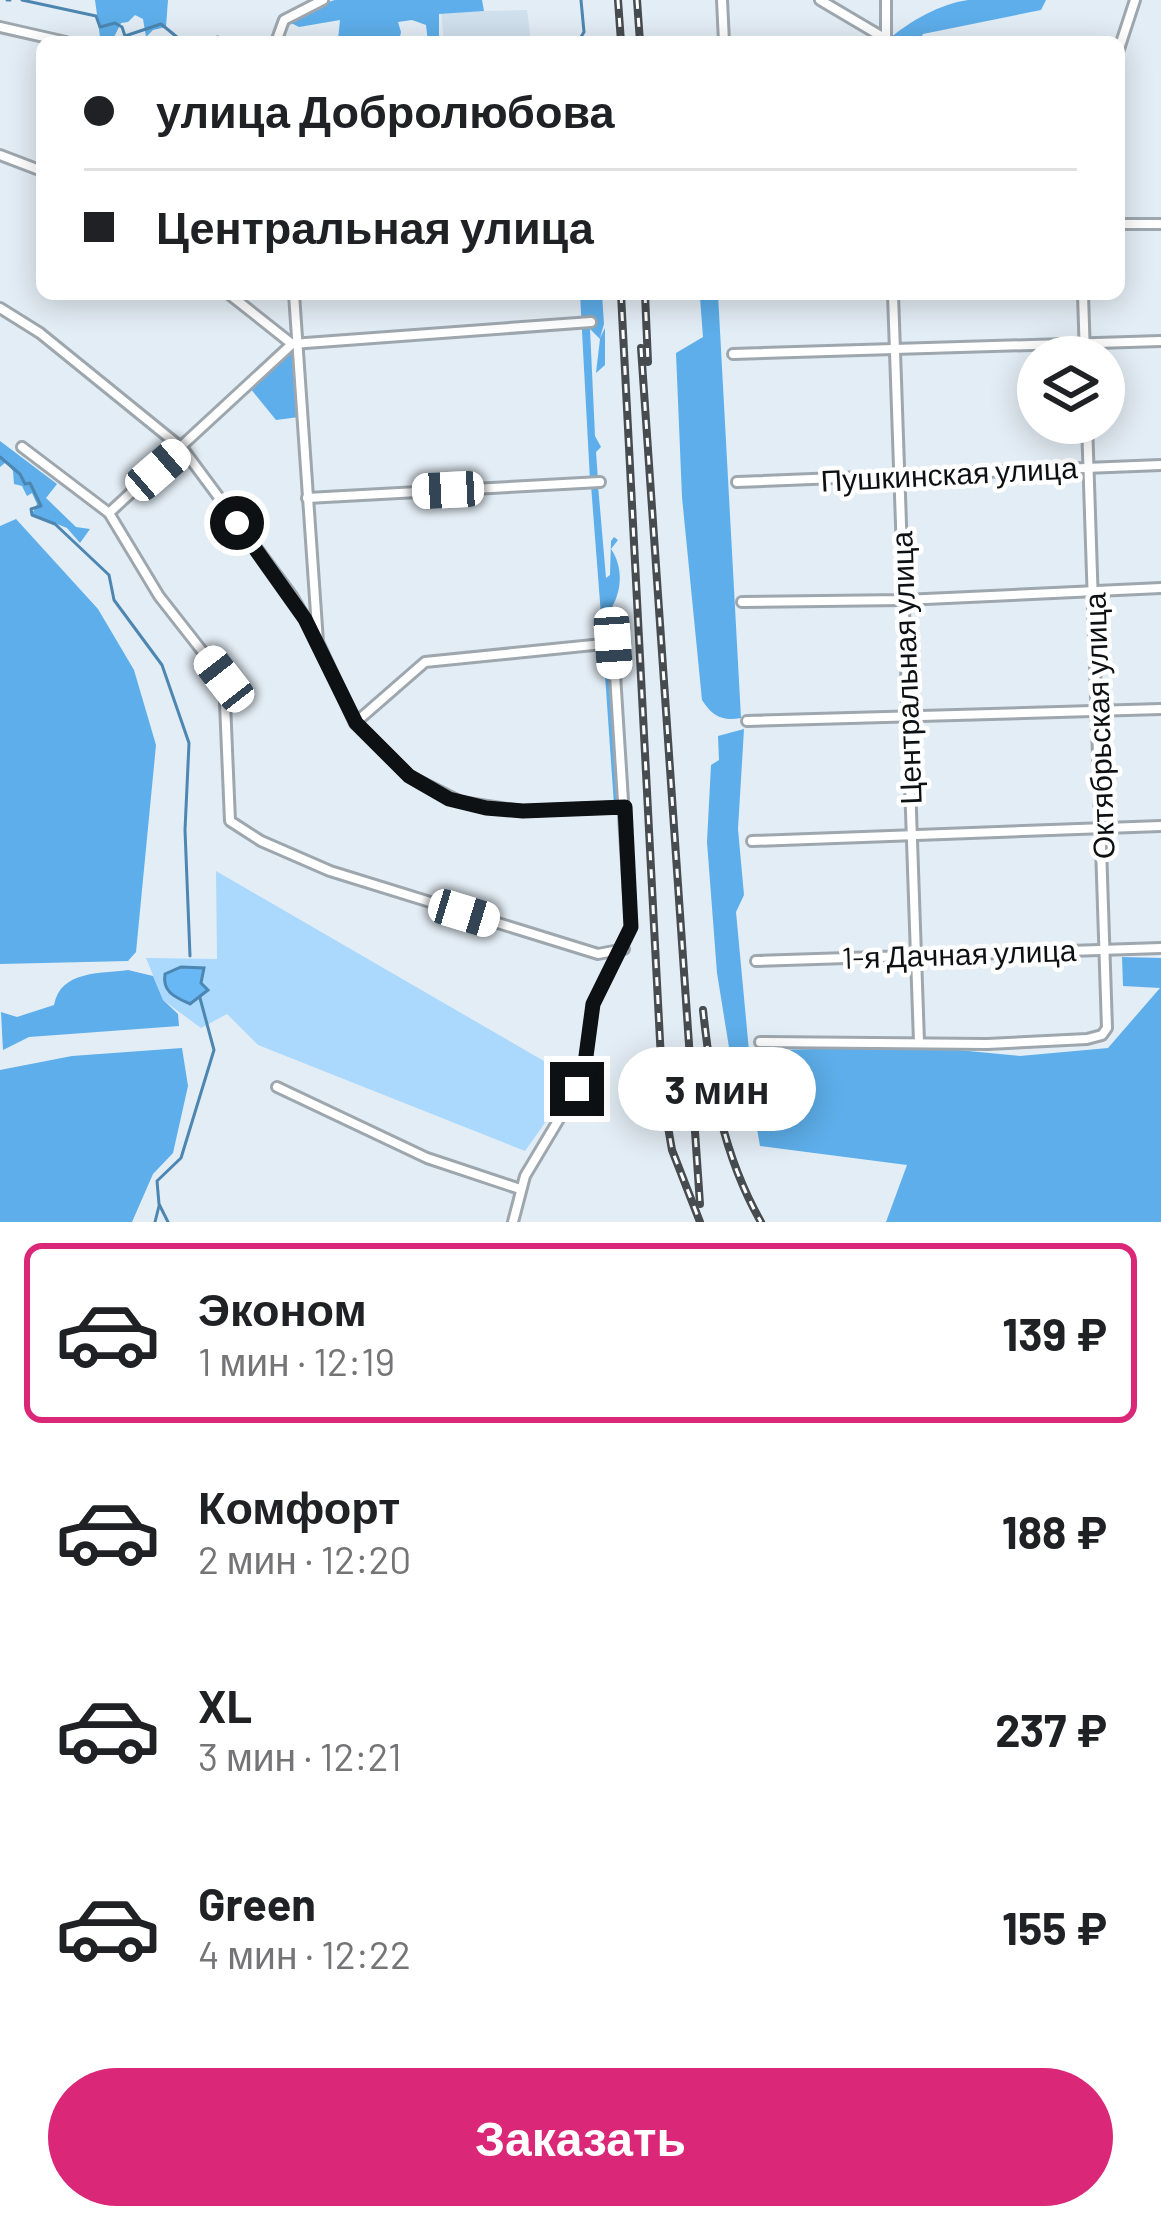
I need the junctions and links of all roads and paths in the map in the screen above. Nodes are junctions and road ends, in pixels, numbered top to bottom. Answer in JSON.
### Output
{"nodes":[{"id":1,"x":323,"y":0,"type":"edge"},
{"id":2,"x":722,"y":0,"type":"edge"},
{"id":3,"x":820,"y":0,"type":"edge"},
{"id":4,"x":886,"y":0,"type":"edge"},
{"id":5,"x":1135,"y":0,"type":"edge"},
{"id":6,"x":0,"y":27,"type":"edge"},
{"id":7,"x":40,"y":36,"type":"edge"},
{"id":8,"x":278,"y":36,"type":"edge"},
{"id":9,"x":724,"y":36,"type":"edge"},
{"id":10,"x":880,"y":36,"type":"edge"},
{"id":11,"x":888,"y":36,"type":"edge"},
{"id":12,"x":1123,"y":36,"type":"edge"},
{"id":13,"x":0,"y":155,"type":"edge"},
{"id":14,"x":36,"y":169,"type":"edge"},
{"id":15,"x":1125,"y":224,"type":"edge"},
{"id":16,"x":1161,"y":224,"type":"edge"},
{"id":17,"x":237,"y":300,"type":"edge"},
{"id":18,"x":294,"y":300,"type":"edge"},
{"id":19,"x":892,"y":300,"type":"edge"},
{"id":20,"x":1083,"y":300,"type":"edge"},
{"id":21,"x":0,"y":308,"type":"edge"},
{"id":22,"x":591,"y":322,"type":"dead end"},
{"id":23,"x":1085,"y":336,"type":"edge"},
{"id":24,"x":1125,"y":341,"type":"edge"},
{"id":25,"x":1161,"y":341,"type":"edge"},
{"id":26,"x":295,"y":345,"type":"junction"},
{"id":27,"x":1017,"y":345,"type":"edge"},
{"id":28,"x":895,"y":350,"type":"junction"},
{"id":29,"x":733,"y":355,"type":"dead end"},
{"id":30,"x":1087,"y":444,"type":"edge"},
{"id":31,"x":22,"y":446,"type":"dead end"},
{"id":32,"x":183,"y":449,"type":"junction"},
{"id":33,"x":1161,"y":465,"type":"edge"},
{"id":34,"x":1088,"y":466,"type":"junction"},
{"id":35,"x":898,"y":476,"type":"junction"},
{"id":36,"x":600,"y":482,"type":"dead end"},
{"id":37,"x":737,"y":482,"type":"dead end"},
{"id":38,"x":307,"y":498,"type":"junction"},
{"id":39,"x":109,"y":513,"type":"junction"},
{"id":40,"x":1161,"y":588,"type":"edge"},
{"id":41,"x":1093,"y":589,"type":"junction"},
{"id":42,"x":904,"y":600,"type":"junction"},
{"id":43,"x":742,"y":602,"type":"dead end"},
{"id":44,"x":318,"y":642,"type":"junction"},
{"id":45,"x":1161,"y":709,"type":"edge"},
{"id":46,"x":1097,"y":711,"type":"junction"},
{"id":47,"x":907,"y":718,"type":"junction"},
{"id":48,"x":747,"y":721,"type":"dead end"},
{"id":49,"x":356,"y":723,"type":"junction"},
{"id":50,"x":625,"y":807,"type":"junction"},
{"id":51,"x":1161,"y":826,"type":"edge"},
{"id":52,"x":1102,"y":828,"type":"junction"},
{"id":53,"x":912,"y":836,"type":"junction"},
{"id":54,"x":752,"y":841,"type":"dead end"},
{"id":55,"x":1107,"y":948,"type":"junction"},
{"id":56,"x":1161,"y":948,"type":"edge"},
{"id":57,"x":624,"y":949,"type":"junction"},
{"id":58,"x":918,"y":954,"type":"junction"},
{"id":59,"x":756,"y":961,"type":"dead end"},
{"id":60,"x":760,"y":1042,"type":"dead end"},
{"id":61,"x":920,"y":1042,"type":"junction"},
{"id":62,"x":277,"y":1087,"type":"dead end"},
{"id":63,"x":520,"y":1189,"type":"junction"},
{"id":64,"x":512,"y":1222,"type":"edge"}],
"edges":[{"from":1,"to":8,"type":"street"},
{"from":2,"to":9,"type":"street"},
{"from":3,"to":10,"type":"street"},
{"from":4,"to":11,"type":"street"},
{"from":5,"to":12,"type":"street"},
{"from":6,"to":7,"type":"street"},
{"from":13,"to":14,"type":"street"},
{"from":15,"to":16,"type":"street"},
{"from":17,"to":26,"type":"street"},
{"from":18,"to":26,"type":"street"},
{"from":19,"to":28,"type":"street","name":"Центральная улица"},
{"from":20,"to":23,"type":"street"},
{"from":21,"to":32,"type":"street"},
{"from":22,"to":26,"type":"street"},
{"from":24,"to":25,"type":"street"},
{"from":26,"to":32,"type":"street"},
{"from":26,"to":38,"type":"street"},
{"from":27,"to":28,"type":"street"},
{"from":28,"to":29,"type":"street"},
{"from":28,"to":35,"type":"street","name":"Центральная улица"},
{"from":30,"to":34,"type":"street","name":"Октябрьская улица"},
{"from":31,"to":39,"type":"street"},
{"from":32,"to":39,"type":"street"},
{"from":32,"to":44,"type":"street"},
{"from":33,"to":34,"type":"street","name":"Пушкинская улица"},
{"from":34,"to":35,"type":"street","name":"Пушкинская улица"},
{"from":34,"to":41,"type":"street","name":"Октябрьская улица"},
{"from":35,"to":37,"type":"street","name":"Пушкинская улица"},
{"from":35,"to":42,"type":"street","name":"Центральная улица"},
{"from":36,"to":38,"type":"street"},
{"from":38,"to":44,"type":"street"},
{"from":39,"to":57,"type":"street"},
{"from":40,"to":41,"type":"street"},
{"from":41,"to":42,"type":"street"},
{"from":41,"to":46,"type":"street","name":"Октябрьская улица"},
{"from":42,"to":43,"type":"street"},
{"from":42,"to":47,"type":"street","name":"Центральная улица"},
{"from":44,"to":49,"type":"street"},
{"from":45,"to":46,"type":"street"},
{"from":46,"to":47,"type":"street"},
{"from":46,"to":52,"type":"street","name":"Октябрьская улица"},
{"from":47,"to":48,"type":"street"},
{"from":47,"to":53,"type":"street","name":"Центральная улица"},
{"from":49,"to":50,"type":"street"},
{"from":49,"to":50,"type":"street"},
{"from":50,"to":57,"type":"street"},
{"from":51,"to":52,"type":"street"},
{"from":52,"to":53,"type":"street"},
{"from":52,"to":55,"type":"street","name":"Октябрьская улица"},
{"from":53,"to":54,"type":"street"},
{"from":53,"to":58,"type":"street","name":"Центральная улица"},
{"from":55,"to":56,"type":"street","name":"1-я Дачная улица"},
{"from":55,"to":58,"type":"street","name":"1-я Дачная улица"},
{"from":55,"to":61,"type":"street","name":"Октябрьская улица"},
{"from":57,"to":63,"type":"street"},
{"from":58,"to":59,"type":"street","name":"1-я Дачная улица"},
{"from":58,"to":61,"type":"street","name":"Центральная улица"},
{"from":60,"to":61,"type":"street"},
{"from":62,"to":63,"type":"street"},
{"from":63,"to":64,"type":"street"}]}
